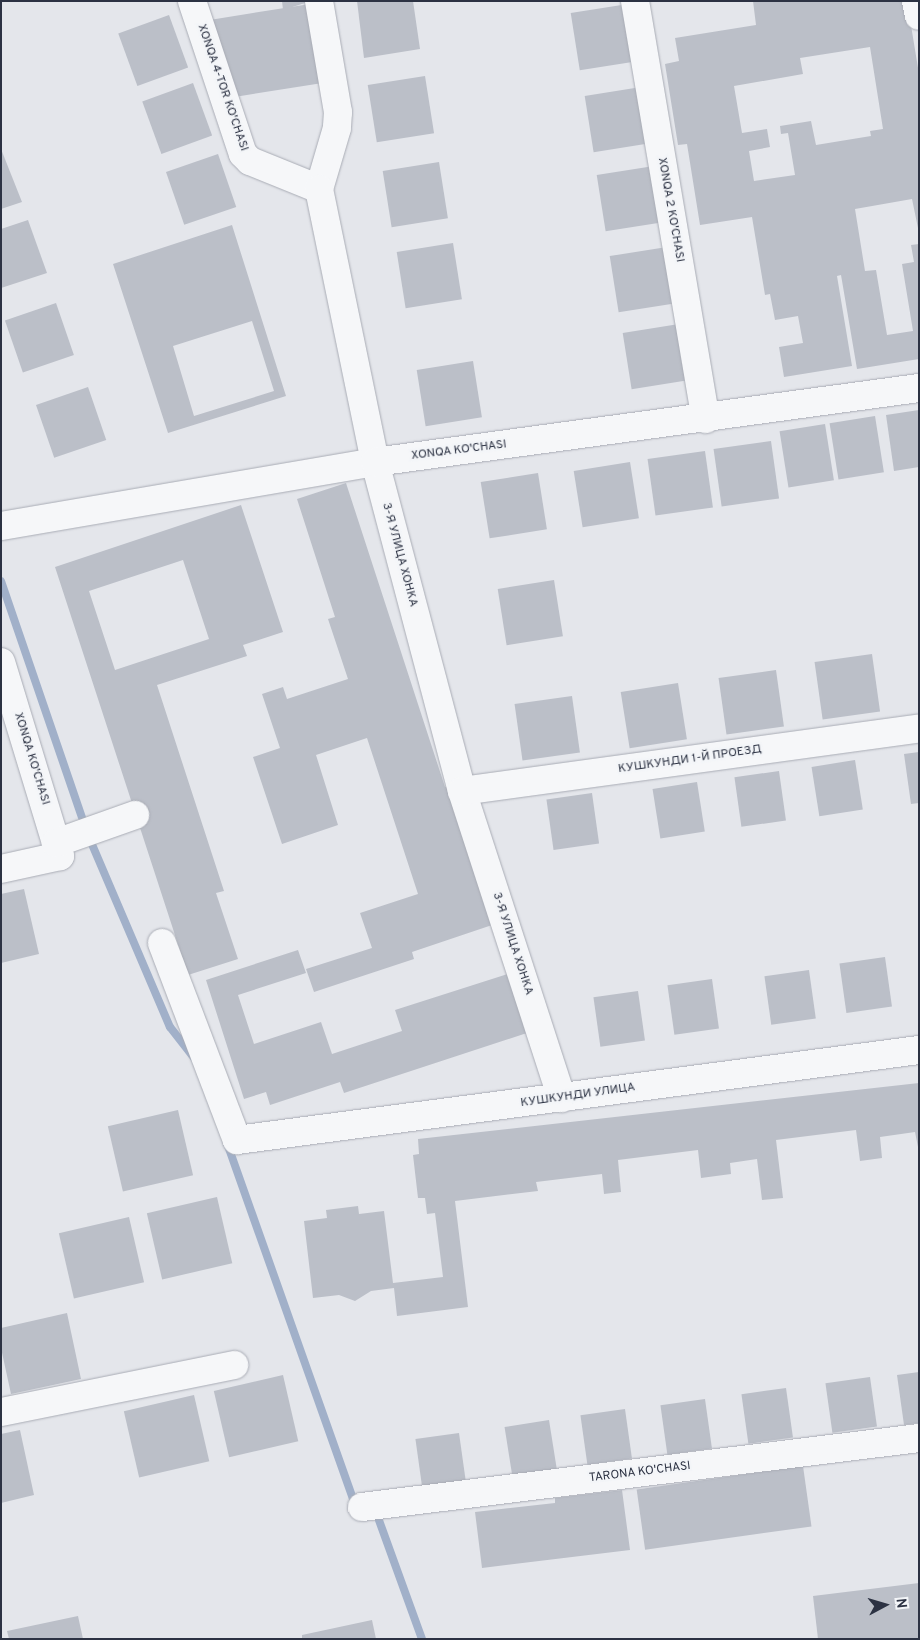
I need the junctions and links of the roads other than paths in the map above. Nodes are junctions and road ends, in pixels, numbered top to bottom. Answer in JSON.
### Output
{"nodes":[{"id":1,"x":192,"y":1,"type":"edge"},
{"id":2,"x":319,"y":1,"type":"edge"},
{"id":3,"x":635,"y":1,"type":"edge"},
{"id":4,"x":916,"y":1,"type":"edge"},
{"id":5,"x":919,"y":16,"type":"edge"},
{"id":6,"x":319,"y":189,"type":"junction"},
{"id":7,"x":919,"y":388,"type":"edge"},
{"id":8,"x":706,"y":419,"type":"junction"},
{"id":9,"x":375,"y":462,"type":"junction"},
{"id":10,"x":1,"y":526,"type":"edge"},
{"id":11,"x":1,"y":662,"type":"edge"},
{"id":12,"x":919,"y":728,"type":"edge"},
{"id":13,"x":462,"y":791,"type":"junction"},
{"id":14,"x":135,"y":816,"type":"dead end"},
{"id":15,"x":58,"y":850,"type":"junction"},
{"id":16,"x":1,"y":869,"type":"edge"},
{"id":17,"x":162,"y":943,"type":"dead end"},
{"id":18,"x":919,"y":1050,"type":"edge"},
{"id":19,"x":562,"y":1098,"type":"junction"},
{"id":20,"x":234,"y":1365,"type":"dead end"},
{"id":21,"x":1,"y":1412,"type":"edge"},
{"id":22,"x":919,"y":1438,"type":"edge"},
{"id":23,"x":362,"y":1507,"type":"dead end"}],
"edges":[{"from":1,"to":6,"type":"street","name":"XONQA 4-TOR KO'CHASI"},
{"from":2,"to":6,"type":"street","name":"3-Я УЛИЦА ХОНКА"},
{"from":3,"to":8,"type":"street","name":"XONQA 2 KO'CHASI"},
{"from":4,"to":5,"type":"street"},
{"from":6,"to":9,"type":"street","name":"3-Я УЛИЦА ХОНКА"},
{"from":7,"to":8,"type":"street","name":"XONQA KO'CHASI"},
{"from":8,"to":9,"type":"street","name":"XONQA KO'CHASI"},
{"from":9,"to":10,"type":"street","name":"XONQA KO'CHASI"},
{"from":9,"to":13,"type":"street","name":"3-Я УЛИЦА ХОНКА"},
{"from":11,"to":15,"type":"street","name":"XONQA KO'CHASI"},
{"from":12,"to":13,"type":"street","name":"КУШКУНДИ 1-Й ПРОЕЗД"},
{"from":13,"to":19,"type":"street","name":"3-Я УЛИЦА ХОНКА"},
{"from":14,"to":15,"type":"street"},
{"from":15,"to":16,"type":"street"},
{"from":17,"to":19,"type":"street","name":"КУШКУНДИ УЛИЦА"},
{"from":18,"to":19,"type":"street","name":"КУШКУНДИ УЛИЦА"},
{"from":20,"to":21,"type":"street"},
{"from":22,"to":23,"type":"street","name":"TARONA KO'CHASI"}]}
